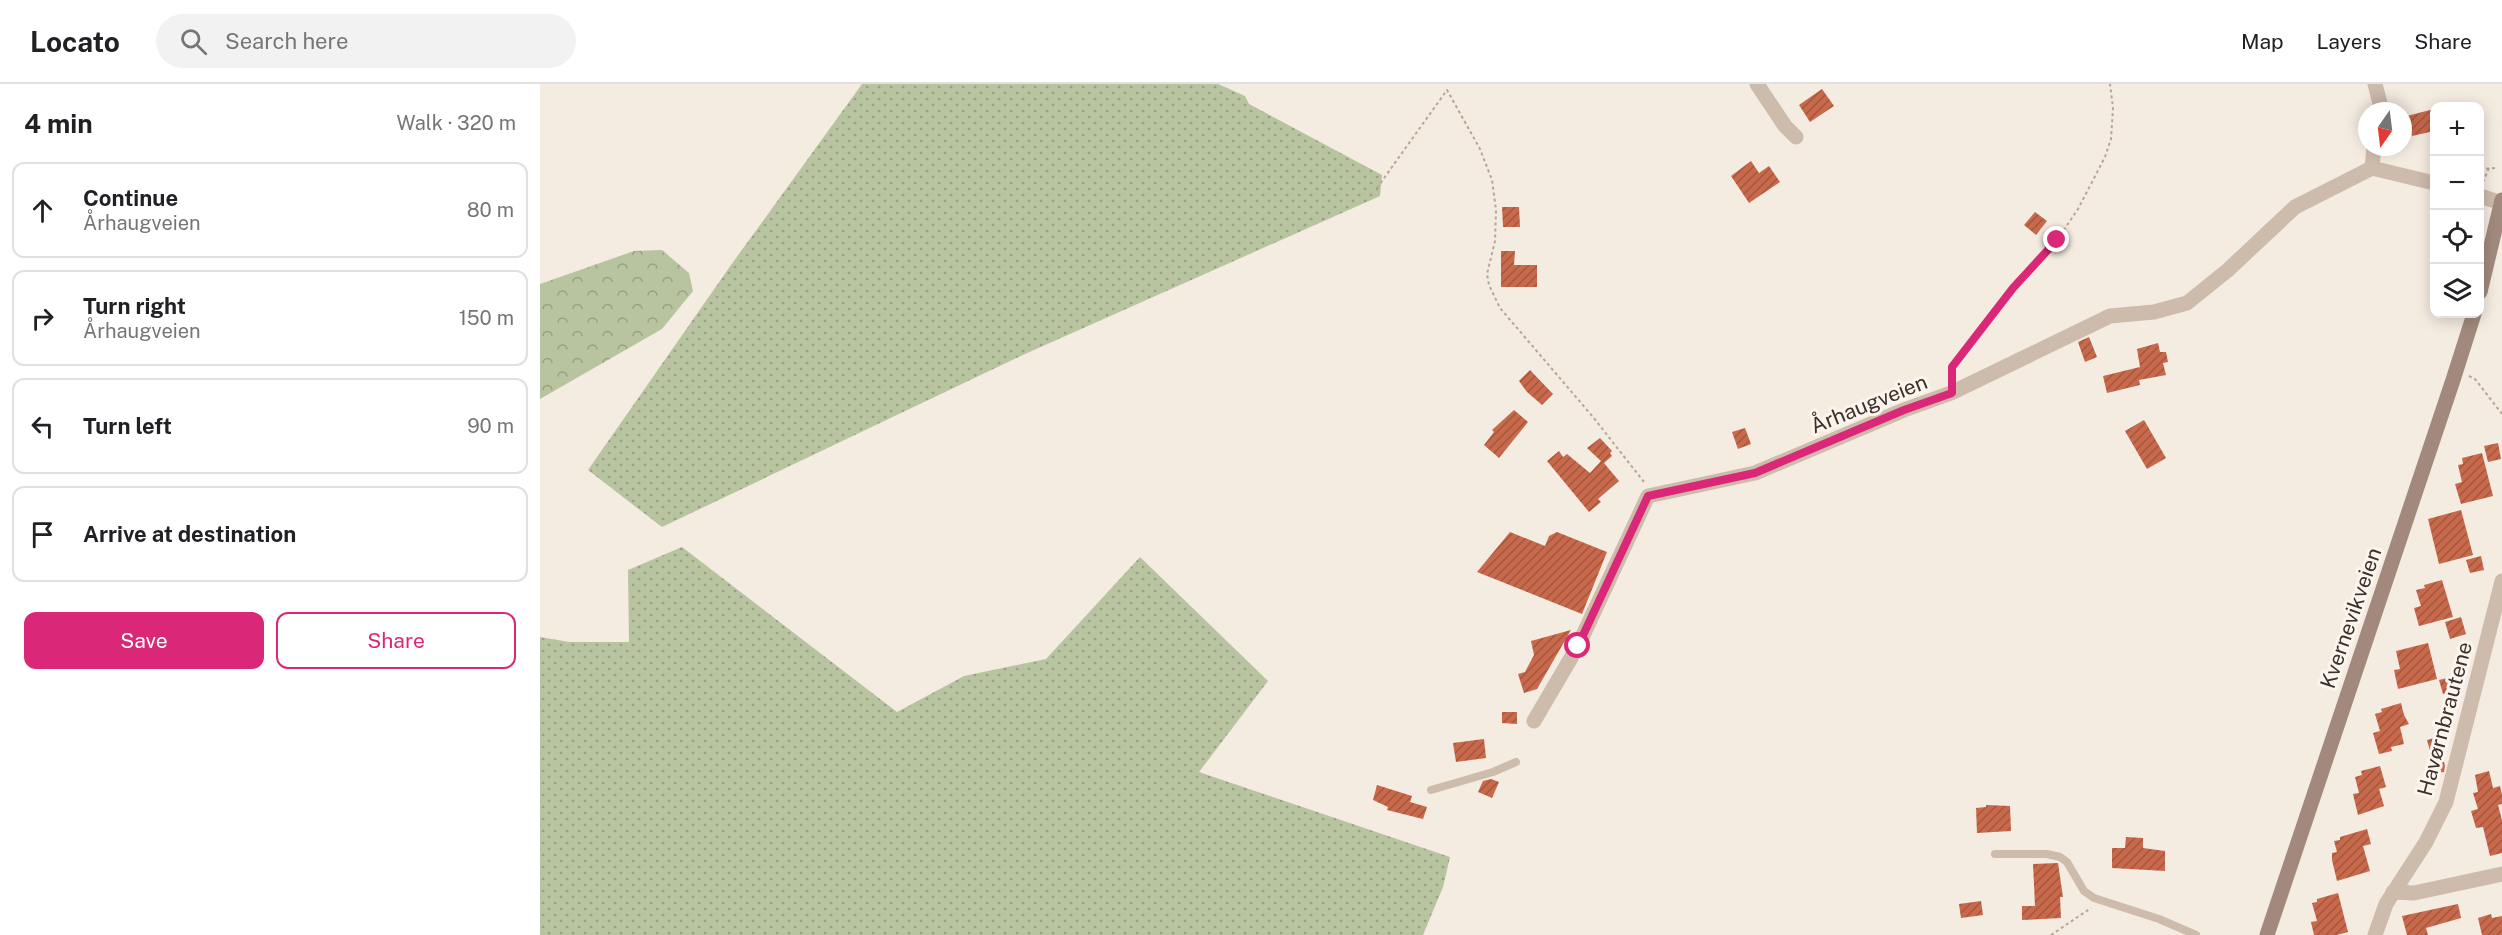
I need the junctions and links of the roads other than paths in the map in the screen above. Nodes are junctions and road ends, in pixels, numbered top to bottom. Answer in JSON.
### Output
{"nodes":[{"id":1,"x":1757,"y":84,"type":"edge"},
{"id":2,"x":2375,"y":84,"type":"edge"},
{"id":3,"x":2380,"y":102,"type":"edge"},
{"id":4,"x":1796,"y":137,"type":"dead end"},
{"id":5,"x":2373,"y":156,"type":"edge"},
{"id":6,"x":2372,"y":168,"type":"junction"},
{"id":7,"x":2430,"y":182,"type":"edge"},
{"id":8,"x":2484,"y":197,"type":"edge"},
{"id":9,"x":2502,"y":202,"type":"edge"},
{"id":10,"x":2484,"y":276,"type":"edge"},
{"id":11,"x":2473,"y":318,"type":"edge"},
{"id":12,"x":2502,"y":581,"type":"edge"},
{"id":13,"x":1534,"y":721,"type":"dead end"},
{"id":14,"x":1516,"y":762,"type":"dead end"},
{"id":15,"x":1431,"y":790,"type":"dead end"},
{"id":16,"x":1995,"y":854,"type":"dead end"},
{"id":17,"x":2502,"y":874,"type":"edge"},
{"id":18,"x":2393,"y":892,"type":"junction"},
{"id":19,"x":2196,"y":935,"type":"edge"},
{"id":20,"x":2267,"y":935,"type":"edge"},
{"id":21,"x":2375,"y":935,"type":"edge"}],
"edges":[{"from":1,"to":4,"type":"street"},
{"from":2,"to":3,"type":"street"},
{"from":5,"to":6,"type":"street"},
{"from":6,"to":7,"type":"street"},
{"from":6,"to":13,"type":"street","name":"Århaugveien"},
{"from":8,"to":9,"type":"street"},
{"from":9,"to":10,"type":"main road"},
{"from":11,"to":20,"type":"main road","name":"Kvernevikveien"},
{"from":12,"to":18,"type":"street","name":"Havørnbrautene"},
{"from":14,"to":15,"type":"lane"},
{"from":16,"to":19,"type":"lane"},
{"from":17,"to":18,"type":"street"},
{"from":18,"to":21,"type":"street","name":"Havørnbrautene"}]}
